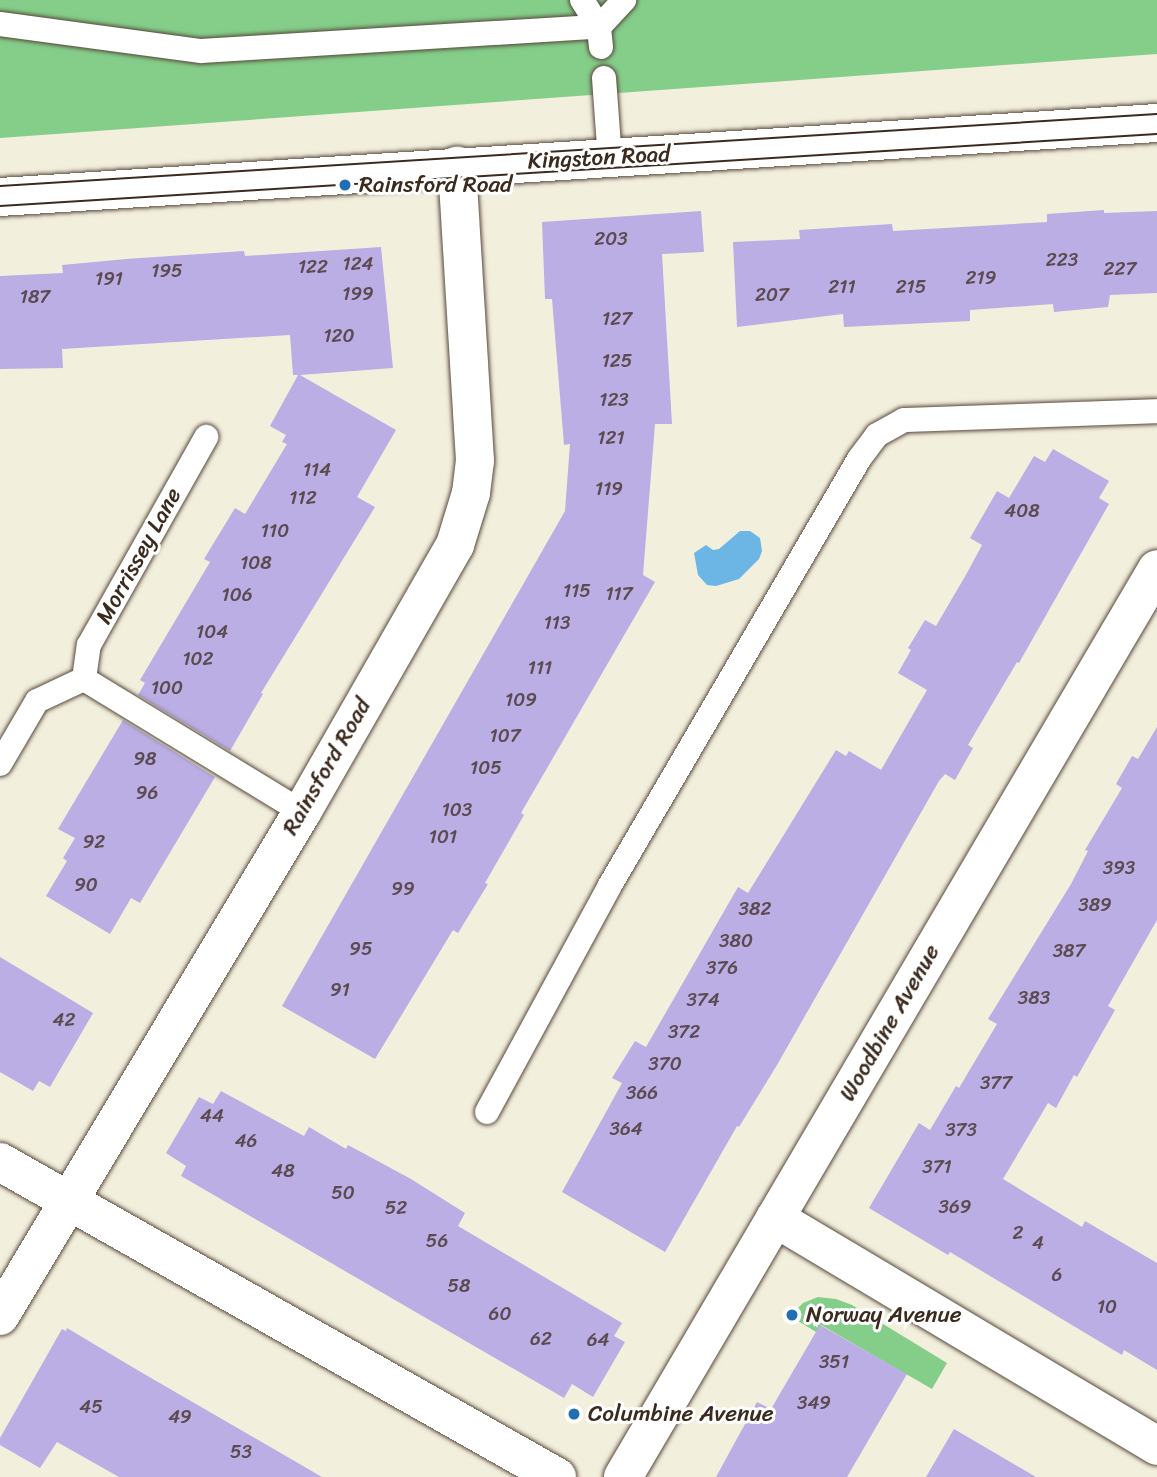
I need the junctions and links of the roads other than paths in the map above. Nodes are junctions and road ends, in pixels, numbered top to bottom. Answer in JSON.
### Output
{"nodes":[{"id":1,"x":582,"y":0,"type":"edge"},
{"id":2,"x":624,"y":0,"type":"edge"},
{"id":3,"x":0,"y":24,"type":"edge"},
{"id":4,"x":600,"y":37,"type":"junction"},
{"id":5,"x":604,"y":78,"type":"dead end"},
{"id":6,"x":1157,"y":123,"type":"edge"},
{"id":7,"x":610,"y":159,"type":"junction"},
{"id":8,"x":457,"y":166,"type":"junction"},
{"id":9,"x":0,"y":197,"type":"edge"},
{"id":10,"x":1157,"y":411,"type":"edge"},
{"id":11,"x":206,"y":437,"type":"dead end"},
{"id":12,"x":1157,"y":569,"type":"edge"},
{"id":13,"x":84,"y":679,"type":"junction"},
{"id":14,"x":0,"y":764,"type":"edge"},
{"id":15,"x":302,"y":812,"type":"junction"},
{"id":16,"x":487,"y":1112,"type":"dead end"},
{"id":17,"x":0,"y":1161,"type":"edge"},
{"id":18,"x":68,"y":1200,"type":"junction"},
{"id":19,"x":775,"y":1218,"type":"junction"},
{"id":20,"x":0,"y":1316,"type":"edge"},
{"id":21,"x":1157,"y":1446,"type":"edge"},
{"id":22,"x":557,"y":1477,"type":"edge"},
{"id":23,"x":623,"y":1477,"type":"edge"}],
"edges":[{"from":1,"to":4,"type":"lane"},
{"from":2,"to":4,"type":"lane"},
{"from":3,"to":4,"type":"lane"},
{"from":5,"to":7,"type":"lane"},
{"from":6,"to":7,"type":"street","name":"Kingston Road"},
{"from":7,"to":8,"type":"street","name":"Kingston Road"},
{"from":8,"to":9,"type":"street","name":"Kingston Road"},
{"from":8,"to":15,"type":"street","name":"Rainsford Road"},
{"from":10,"to":16,"type":"lane"},
{"from":11,"to":13,"type":"lane","name":"Morrissey Lane"},
{"from":12,"to":19,"type":"street","name":"Woodbine Avenue"},
{"from":13,"to":14,"type":"lane"},
{"from":13,"to":15,"type":"lane"},
{"from":15,"to":18,"type":"street","name":"Rainsford Road"},
{"from":17,"to":18,"type":"street"},
{"from":18,"to":20,"type":"street","name":"Rainsford Road"},
{"from":18,"to":22,"type":"street"},
{"from":19,"to":21,"type":"street"},
{"from":19,"to":23,"type":"street","name":"Woodbine Avenue"}]}
